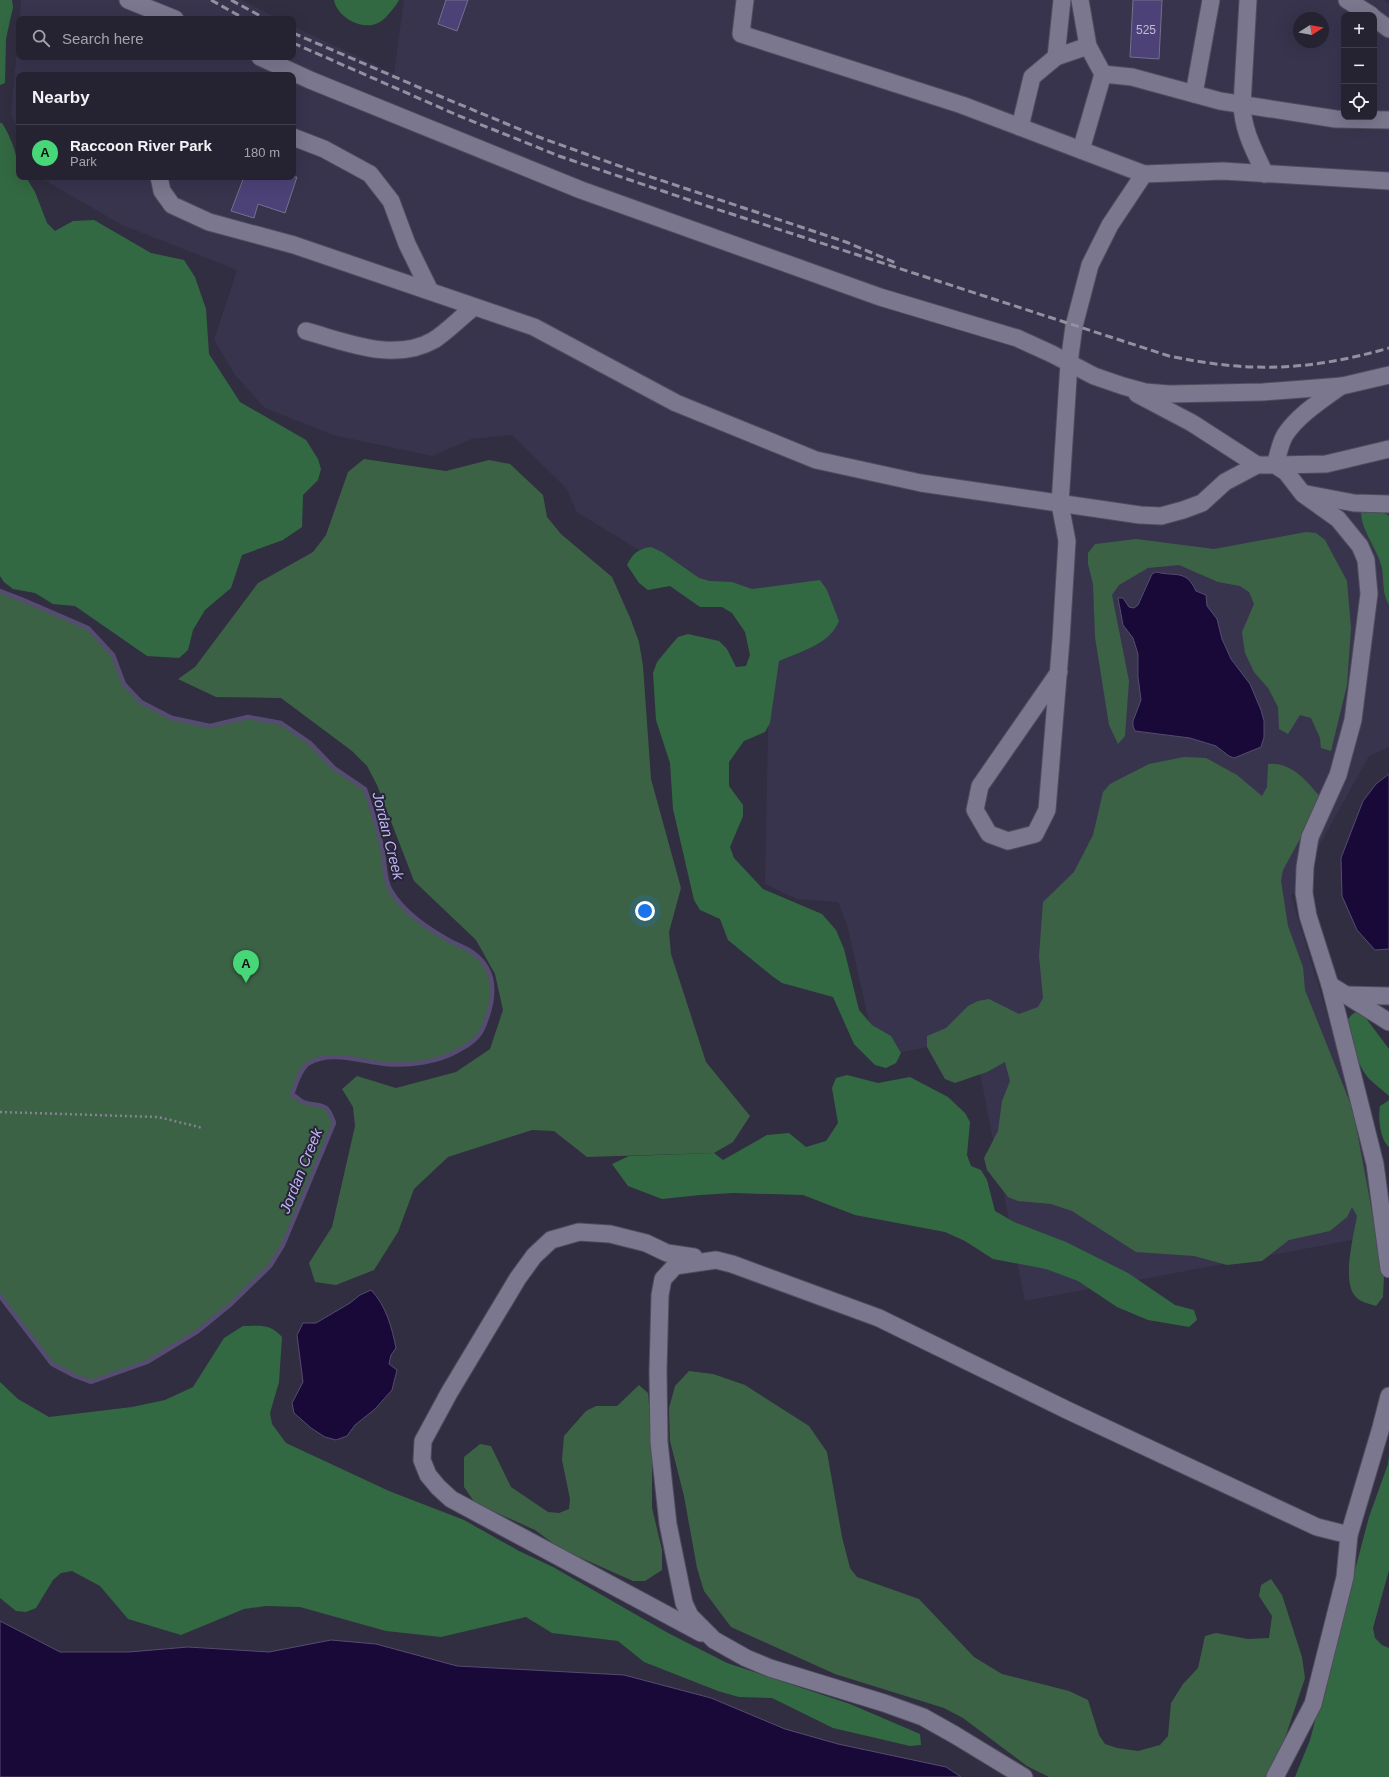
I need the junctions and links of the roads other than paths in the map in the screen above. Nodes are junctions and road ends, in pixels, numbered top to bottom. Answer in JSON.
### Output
{"nodes":[{"id":1,"x":128,"y":0,"type":"edge"},
{"id":2,"x":745,"y":0,"type":"edge"},
{"id":3,"x":1062,"y":0,"type":"edge"},
{"id":4,"x":1080,"y":0,"type":"edge"},
{"id":5,"x":1211,"y":0,"type":"edge"},
{"id":6,"x":1248,"y":0,"type":"edge"},
{"id":7,"x":1347,"y":0,"type":"edge"},
{"id":8,"x":1366,"y":12,"type":"edge"},
{"id":9,"x":168,"y":16,"type":"edge"},
{"id":10,"x":1377,"y":20,"type":"edge"},
{"id":11,"x":1389,"y":29,"type":"edge"},
{"id":12,"x":1088,"y":46,"type":"junction"},
{"id":13,"x":1056,"y":57,"type":"junction"},
{"id":14,"x":267,"y":60,"type":"edge"},
{"id":15,"x":293,"y":72,"type":"edge"},
{"id":16,"x":296,"y":74,"type":"edge"},
{"id":17,"x":1103,"y":74,"type":"junction"},
{"id":18,"x":1194,"y":94,"type":"junction"},
{"id":19,"x":1242,"y":104,"type":"junction"},
{"id":20,"x":1389,"y":120,"type":"edge"},
{"id":21,"x":1020,"y":127,"type":"junction"},
{"id":22,"x":296,"y":138,"type":"edge"},
{"id":23,"x":1081,"y":150,"type":"junction"},
{"id":24,"x":1144,"y":174,"type":"junction"},
{"id":25,"x":1265,"y":174,"type":"junction"},
{"id":26,"x":160,"y":180,"type":"edge"},
{"id":27,"x":1389,"y":181,"type":"edge"},
{"id":28,"x":430,"y":291,"type":"junction"},
{"id":29,"x":474,"y":306,"type":"junction"},
{"id":30,"x":306,"y":331,"type":"dead end"},
{"id":31,"x":1069,"y":363,"type":"junction"},
{"id":32,"x":1389,"y":375,"type":"edge"},
{"id":33,"x":1123,"y":386,"type":"junction"},
{"id":34,"x":1342,"y":386,"type":"junction"},
{"id":35,"x":1389,"y":449,"type":"edge"},
{"id":36,"x":1257,"y":465,"type":"junction"},
{"id":37,"x":1275,"y":465,"type":"junction"},
{"id":38,"x":1303,"y":494,"type":"junction"},
{"id":39,"x":1060,"y":504,"type":"junction"},
{"id":40,"x":1389,"y":504,"type":"edge"},
{"id":41,"x":1059,"y":672,"type":"junction"},
{"id":42,"x":1330,"y":985,"type":"junction"},
{"id":43,"x":1346,"y":995,"type":"junction"},
{"id":44,"x":1389,"y":996,"type":"edge"},
{"id":45,"x":1389,"y":1022,"type":"edge"},
{"id":46,"x":716,"y":1260,"type":"junction"},
{"id":47,"x":1389,"y":1269,"type":"edge"},
{"id":48,"x":1389,"y":1396,"type":"edge"},
{"id":49,"x":1349,"y":1534,"type":"junction"},
{"id":50,"x":682,"y":1592,"type":"junction"},
{"id":51,"x":646,"y":1604,"type":"junction"},
{"id":52,"x":714,"y":1640,"type":"junction"},
{"id":53,"x":1024,"y":1777,"type":"edge"},
{"id":54,"x":1275,"y":1777,"type":"edge"}],
"edges":[{"from":1,"to":9,"type":"lane"},
{"from":2,"to":21,"type":"lane"},
{"from":3,"to":13,"type":"lane"},
{"from":4,"to":12,"type":"lane"},
{"from":5,"to":18,"type":"lane"},
{"from":6,"to":19,"type":"lane"},
{"from":7,"to":8,"type":"lane"},
{"from":10,"to":11,"type":"lane"},
{"from":12,"to":13,"type":"lane"},
{"from":12,"to":17,"type":"lane"},
{"from":13,"to":21,"type":"lane"},
{"from":14,"to":15,"type":"lane"},
{"from":16,"to":31,"type":"lane"},
{"from":17,"to":18,"type":"lane"},
{"from":17,"to":23,"type":"lane"},
{"from":18,"to":19,"type":"lane"},
{"from":19,"to":20,"type":"lane"},
{"from":19,"to":25,"type":"lane"},
{"from":21,"to":23,"type":"lane"},
{"from":22,"to":28,"type":"lane"},
{"from":23,"to":24,"type":"lane"},
{"from":24,"to":25,"type":"lane"},
{"from":24,"to":31,"type":"lane"},
{"from":25,"to":27,"type":"lane"},
{"from":26,"to":28,"type":"lane"},
{"from":28,"to":29,"type":"lane"},
{"from":29,"to":30,"type":"lane"},
{"from":29,"to":39,"type":"lane"},
{"from":31,"to":33,"type":"lane"},
{"from":31,"to":39,"type":"lane"},
{"from":32,"to":34,"type":"lane"},
{"from":33,"to":34,"type":"lane"},
{"from":33,"to":36,"type":"lane"},
{"from":34,"to":37,"type":"lane"},
{"from":35,"to":37,"type":"lane"},
{"from":36,"to":37,"type":"lane"},
{"from":36,"to":39,"type":"lane"},
{"from":37,"to":38,"type":"lane"},
{"from":38,"to":40,"type":"lane"},
{"from":38,"to":42,"type":"lane"},
{"from":39,"to":41,"type":"lane"},
{"from":41,"to":41,"type":"lane"},
{"from":42,"to":43,"type":"lane"},
{"from":42,"to":47,"type":"lane"},
{"from":43,"to":44,"type":"lane"},
{"from":43,"to":45,"type":"lane"},
{"from":46,"to":49,"type":"lane"},
{"from":46,"to":50,"type":"lane"},
{"from":46,"to":51,"type":"lane"},
{"from":48,"to":49,"type":"lane"},
{"from":49,"to":54,"type":"lane"},
{"from":50,"to":51,"type":"lane"},
{"from":50,"to":52,"type":"lane"},
{"from":51,"to":52,"type":"lane"},
{"from":52,"to":53,"type":"lane"}]}
